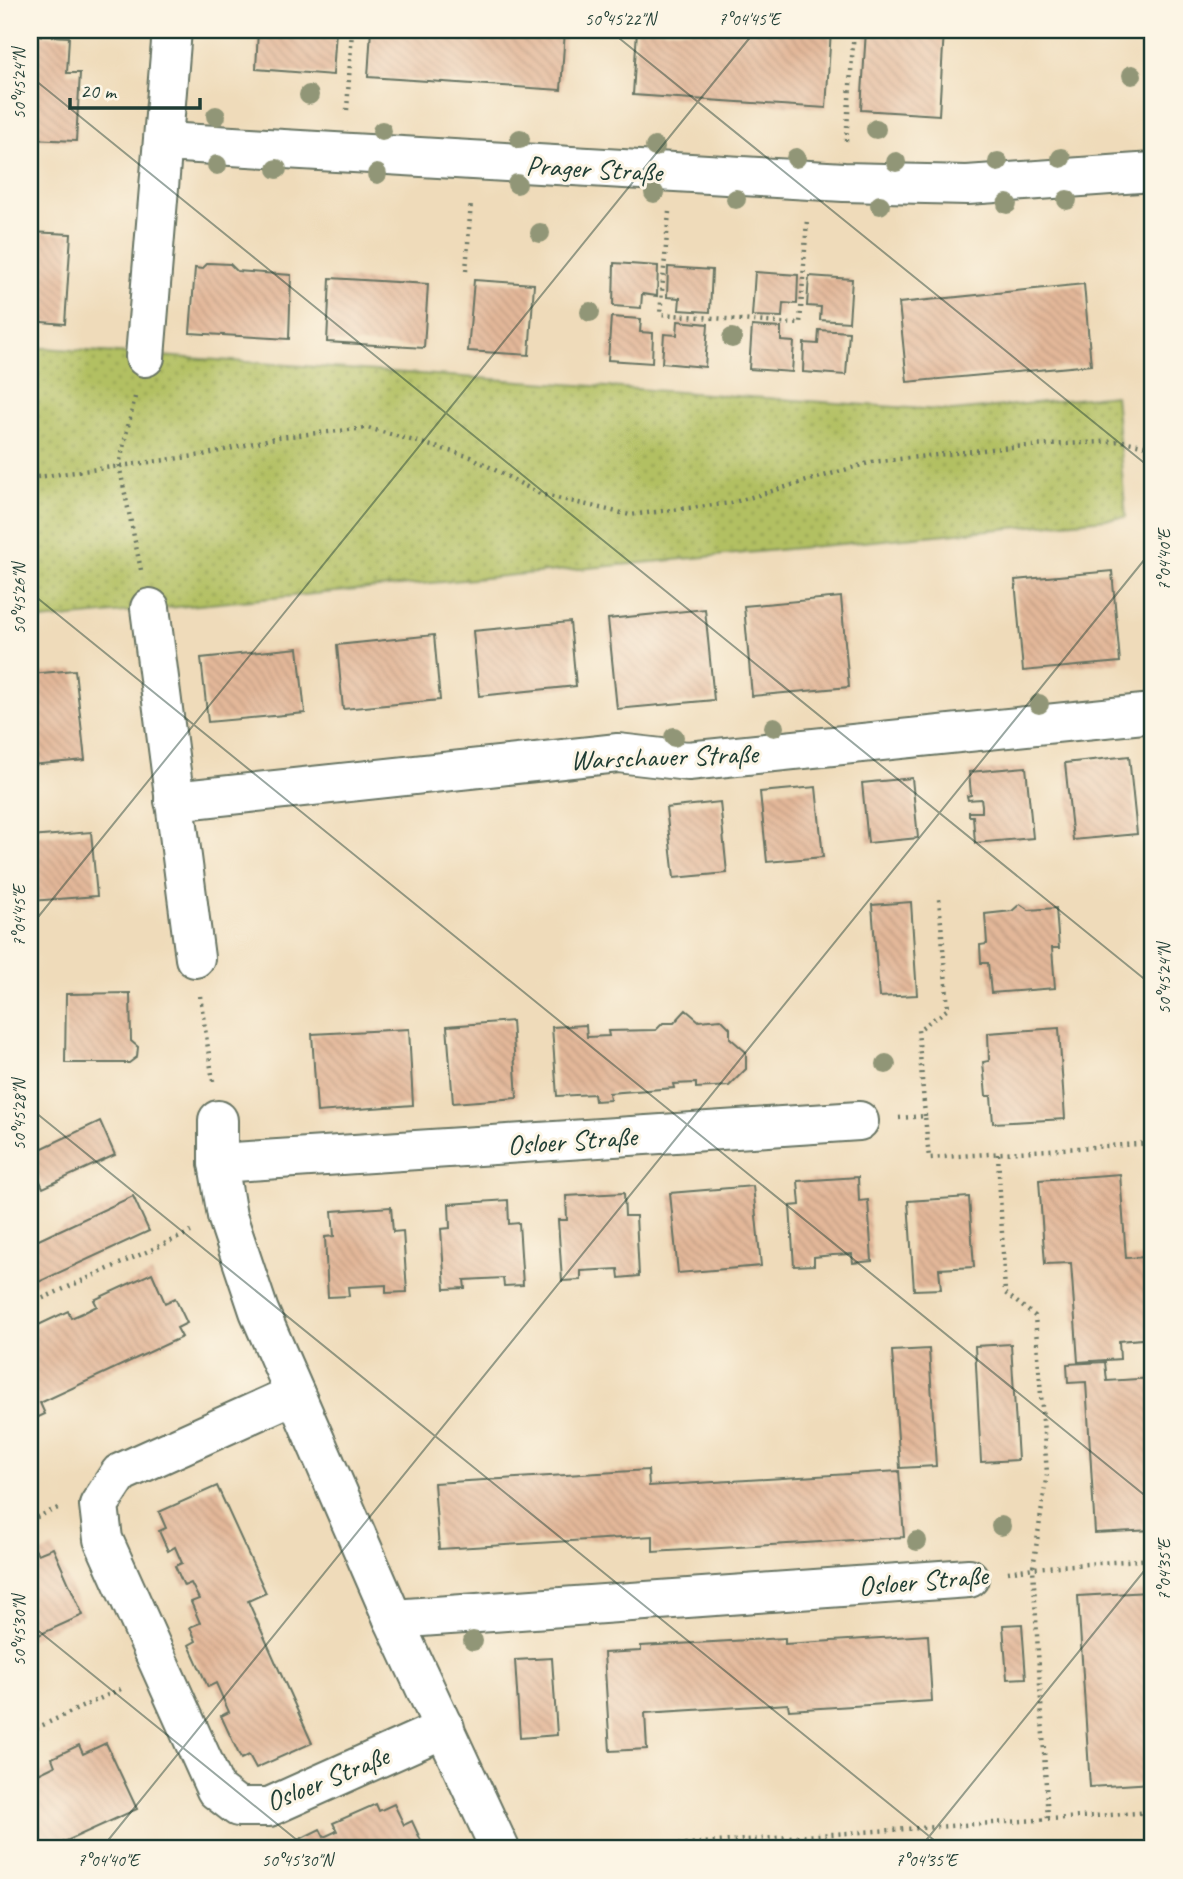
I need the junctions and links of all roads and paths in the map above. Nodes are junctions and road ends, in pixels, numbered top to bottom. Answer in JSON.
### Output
{"nodes":[{"id":1,"x":172,"y":30,"type":"edge"},
{"id":2,"x":352,"y":30,"type":"edge"},
{"id":3,"x":854,"y":30,"type":"edge"},
{"id":4,"x":164,"y":142,"type":"junction"},
{"id":5,"x":344,"y":153,"type":"junction"},
{"id":6,"x":474,"y":161,"type":"junction"},
{"id":7,"x":1153,"y":172,"type":"edge"},
{"id":8,"x":673,"y":173,"type":"junction"},
{"id":9,"x":827,"y":181,"type":"junction"},
{"id":10,"x":466,"y":271,"type":"dead end"},
{"id":11,"x":145,"y":357,"type":"joint"},
{"id":12,"x":1153,"y":447,"type":"edge"},
{"id":13,"x":119,"y":465,"type":"junction"},
{"id":14,"x":30,"y":478,"type":"edge"},
{"id":15,"x":150,"y":608,"type":"joint"},
{"id":16,"x":1153,"y":713,"type":"edge"},
{"id":17,"x":174,"y":801,"type":"junction"},
{"id":18,"x":939,"y":899,"type":"dead end"},
{"id":19,"x":195,"y":958,"type":"joint"},
{"id":20,"x":925,"y":1116,"type":"junction"},
{"id":21,"x":218,"y":1120,"type":"joint"},
{"id":22,"x":859,"y":1121,"type":"joint"},
{"id":23,"x":1153,"y":1143,"type":"edge"},
{"id":24,"x":998,"y":1154,"type":"junction"},
{"id":25,"x":218,"y":1163,"type":"junction"},
{"id":26,"x":227,"y":1216,"type":"junction"},
{"id":27,"x":30,"y":1304,"type":"edge"},
{"id":28,"x":295,"y":1394,"type":"junction"},
{"id":29,"x":1153,"y":1559,"type":"edge"},
{"id":30,"x":1033,"y":1568,"type":"junction"},
{"id":31,"x":969,"y":1578,"type":"joint"},
{"id":32,"x":393,"y":1619,"type":"junction"},
{"id":33,"x":162,"y":1670,"type":"junction"},
{"id":34,"x":445,"y":1728,"type":"junction"},
{"id":35,"x":30,"y":1731,"type":"edge"},
{"id":36,"x":1153,"y":1812,"type":"edge"},
{"id":37,"x":1048,"y":1819,"type":"junction"},
{"id":38,"x":500,"y":1849,"type":"edge"},
{"id":39,"x":615,"y":1849,"type":"edge"}],
"edges":[{"from":1,"to":4,"type":"street"},
{"from":2,"to":5,"type":"path"},
{"from":3,"to":9,"type":"path"},
{"from":4,"to":5,"type":"street","name":"Prager Straße"},
{"from":4,"to":11,"type":"street"},
{"from":5,"to":6,"type":"street","name":"Prager Straße"},
{"from":6,"to":8,"type":"street","name":"Prager Straße"},
{"from":6,"to":10,"type":"path"},
{"from":7,"to":9,"type":"street","name":"Prager Straße"},
{"from":8,"to":9,"type":"street","name":"Prager Straße"},
{"from":8,"to":9,"type":"path"},
{"from":11,"to":13,"type":"path"},
{"from":12,"to":13,"type":"path"},
{"from":13,"to":14,"type":"path"},
{"from":13,"to":15,"type":"path"},
{"from":15,"to":17,"type":"street"},
{"from":16,"to":17,"type":"street","name":"Warschauer Straße"},
{"from":17,"to":19,"type":"street"},
{"from":18,"to":20,"type":"path"},
{"from":19,"to":21,"type":"path"},
{"from":20,"to":22,"type":"path"},
{"from":20,"to":24,"type":"path"},
{"from":21,"to":25,"type":"street"},
{"from":22,"to":25,"type":"street","name":"Osloer Straße"},
{"from":23,"to":24,"type":"path"},
{"from":24,"to":30,"type":"path"},
{"from":25,"to":26,"type":"street"},
{"from":26,"to":27,"type":"path"},
{"from":26,"to":28,"type":"street"},
{"from":28,"to":32,"type":"street"},
{"from":28,"to":33,"type":"street","name":"Osloer Straße"},
{"from":29,"to":30,"type":"path","name":"Osloer Straße"},
{"from":30,"to":31,"type":"path","name":"Osloer Straße"},
{"from":30,"to":37,"type":"path"},
{"from":31,"to":32,"type":"street","name":"Osloer Straße"},
{"from":32,"to":34,"type":"street"},
{"from":33,"to":34,"type":"street","name":"Osloer Straße"},
{"from":33,"to":35,"type":"path"},
{"from":34,"to":38,"type":"street"},
{"from":36,"to":37,"type":"path"},
{"from":37,"to":39,"type":"path"}]}
